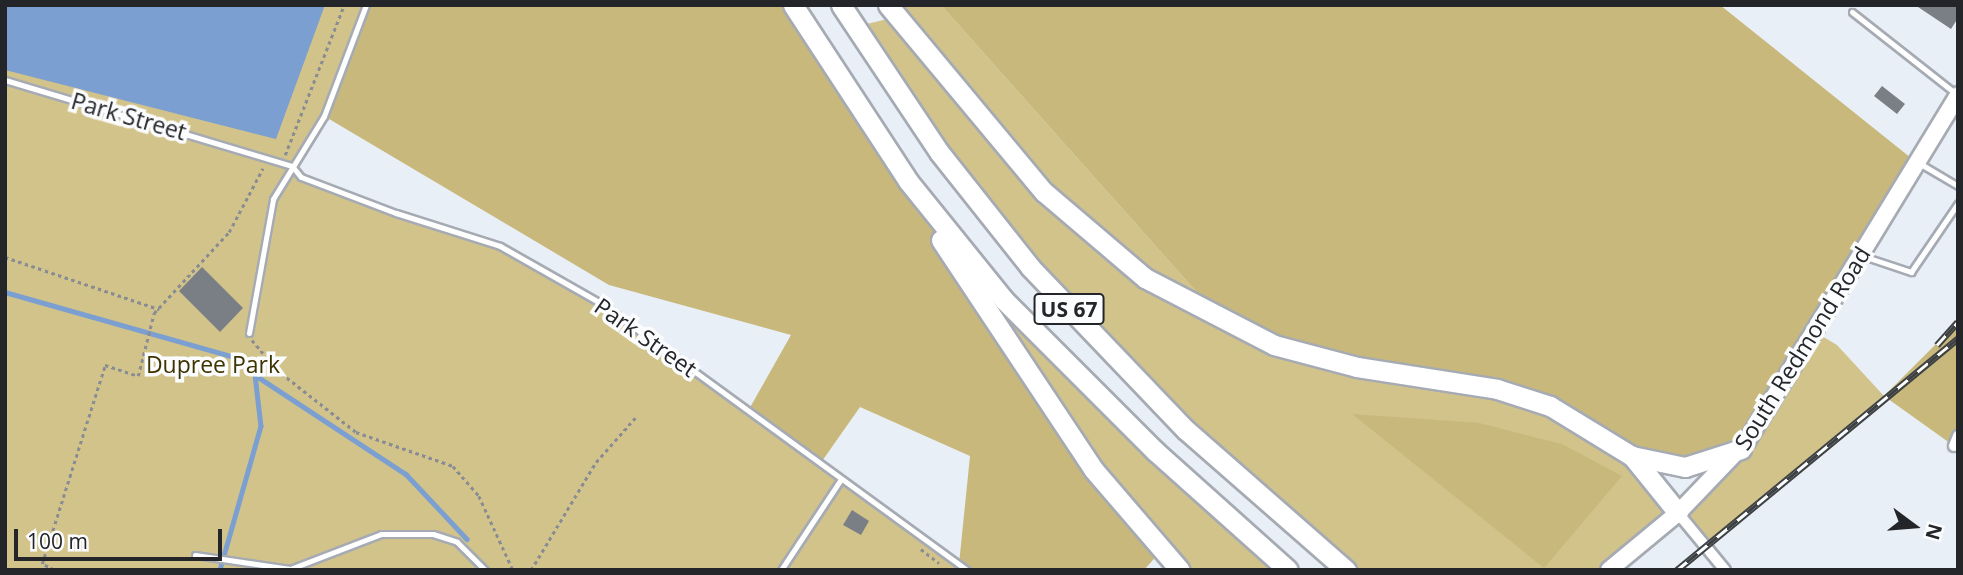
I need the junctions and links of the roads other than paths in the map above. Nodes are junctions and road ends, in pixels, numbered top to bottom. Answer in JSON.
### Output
{"nodes":[{"id":1,"x":366,"y":5,"type":"edge"},
{"id":2,"x":793,"y":5,"type":"edge"},
{"id":3,"x":841,"y":5,"type":"edge"},
{"id":4,"x":888,"y":5,"type":"edge"},
{"id":5,"x":1852,"y":12,"type":"dead end"},
{"id":6,"x":5,"y":80,"type":"edge"},
{"id":7,"x":1958,"y":95,"type":"edge"},
{"id":8,"x":1916,"y":162,"type":"junction"},
{"id":9,"x":292,"y":166,"type":"junction"},
{"id":10,"x":908,"y":181,"type":"junction"},
{"id":11,"x":1958,"y":186,"type":"edge"},
{"id":12,"x":1958,"y":203,"type":"edge"},
{"id":13,"x":1860,"y":255,"type":"junction"},
{"id":14,"x":249,"y":333,"type":"road end"},
{"id":15,"x":1741,"y":449,"type":"junction"},
{"id":16,"x":1632,"y":456,"type":"junction"},
{"id":17,"x":841,"y":480,"type":"junction"},
{"id":18,"x":1678,"y":513,"type":"junction"},
{"id":19,"x":195,"y":555,"type":"dead end"},
{"id":20,"x":485,"y":570,"type":"edge"},
{"id":21,"x":780,"y":570,"type":"edge"},
{"id":22,"x":967,"y":570,"type":"edge"},
{"id":23,"x":1180,"y":570,"type":"edge"},
{"id":24,"x":1288,"y":570,"type":"edge"},
{"id":25,"x":1346,"y":570,"type":"edge"},
{"id":26,"x":1609,"y":570,"type":"edge"},
{"id":27,"x":1725,"y":570,"type":"edge"}],
"edges":[{"from":1,"to":9,"type":"lane"},
{"from":2,"to":10,"type":"highway","number":"US 67"},
{"from":3,"to":25,"type":"highway","number":"US 67"},
{"from":4,"to":16,"type":"highway"},
{"from":5,"to":7,"type":"lane"},
{"from":6,"to":9,"type":"lane","name":"Park Street"},
{"from":7,"to":8,"type":"street","name":"South Redmond Road"},
{"from":8,"to":11,"type":"lane"},
{"from":8,"to":13,"type":"street","name":"South Redmond Road"},
{"from":9,"to":14,"type":"lane"},
{"from":9,"to":17,"type":"lane","name":"Park Street"},
{"from":10,"to":23,"type":"highway"},
{"from":10,"to":24,"type":"highway","number":"US 67"},
{"from":12,"to":13,"type":"lane"},
{"from":13,"to":15,"type":"street","name":"South Redmond Road"},
{"from":15,"to":16,"type":"highway"},
{"from":15,"to":18,"type":"street","name":"South Redmond Road"},
{"from":16,"to":18,"type":"highway"},
{"from":17,"to":21,"type":"lane"},
{"from":17,"to":22,"type":"lane","name":"Park Street"},
{"from":18,"to":26,"type":"street","name":"South Redmond Road"},
{"from":18,"to":27,"type":"street"},
{"from":19,"to":20,"type":"lane"}]}
